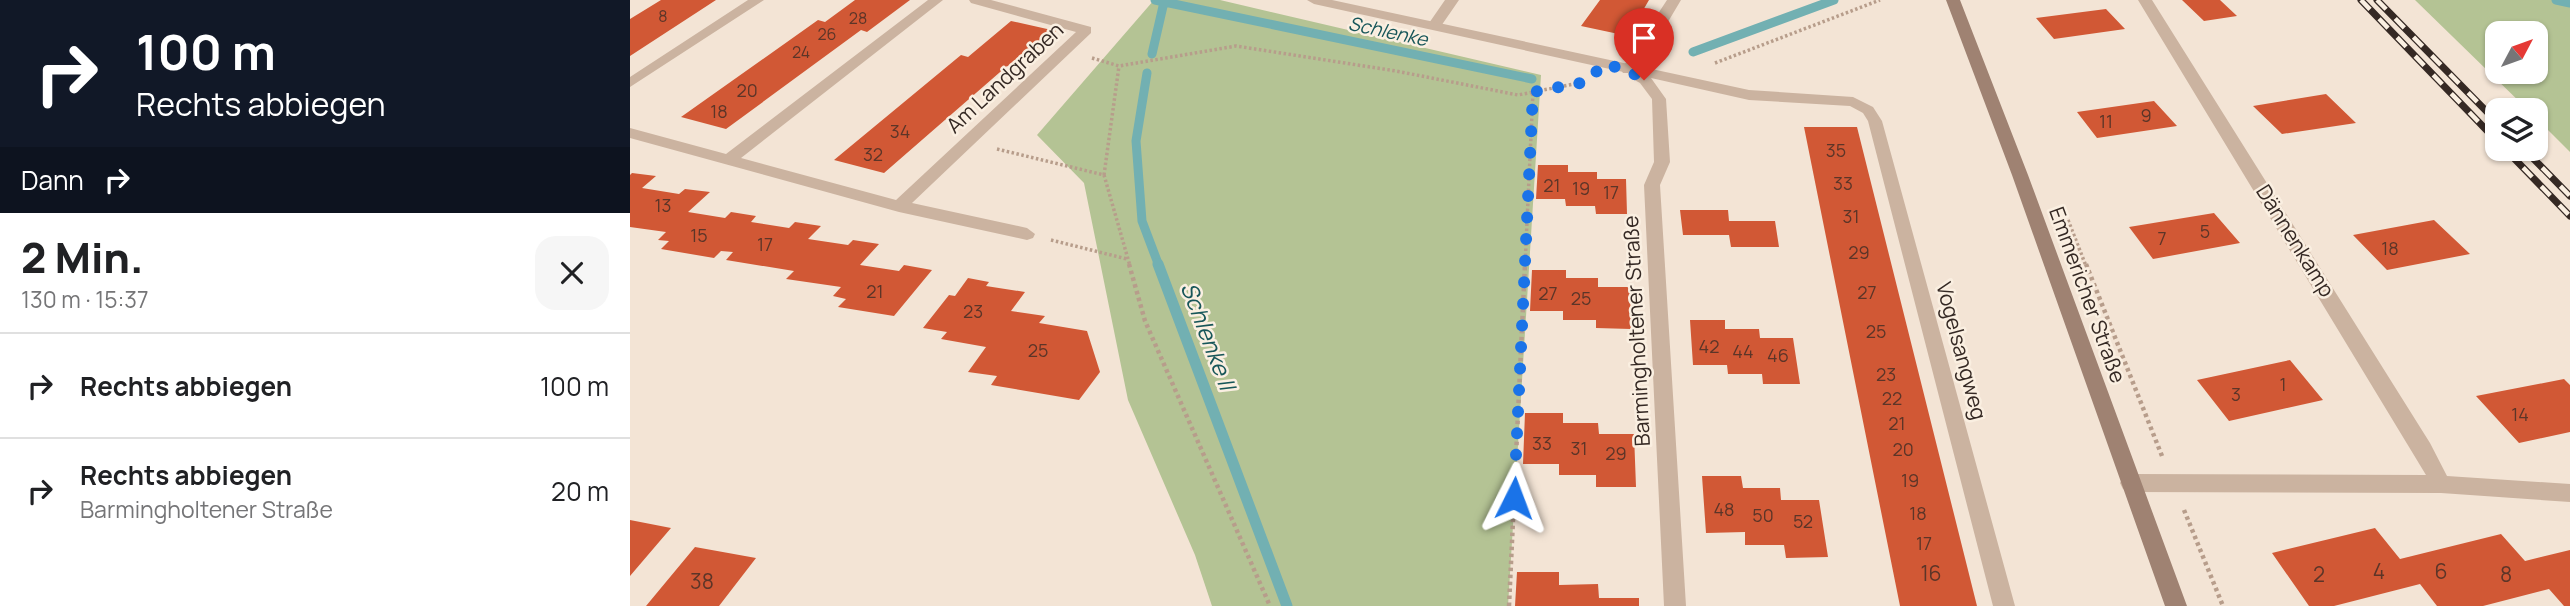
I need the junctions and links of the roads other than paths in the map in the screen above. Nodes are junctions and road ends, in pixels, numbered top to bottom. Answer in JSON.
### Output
{"nodes":[{"id":1,"x":757,"y":0,"type":"edge"},
{"id":2,"x":936,"y":0,"type":"edge"},
{"id":3,"x":976,"y":0,"type":"edge"},
{"id":4,"x":1314,"y":0,"type":"edge"},
{"id":5,"x":1452,"y":0,"type":"edge"},
{"id":6,"x":1674,"y":0,"type":"edge"},
{"id":7,"x":1953,"y":0,"type":"edge"},
{"id":8,"x":2145,"y":0,"type":"edge"},
{"id":9,"x":1434,"y":26,"type":"junction"},
{"id":10,"x":1628,"y":70,"type":"junction"},
{"id":11,"x":630,"y":83,"type":"edge"},
{"id":12,"x":1868,"y":110,"type":"joint"},
{"id":13,"x":630,"y":133,"type":"edge"},
{"id":14,"x":729,"y":159,"type":"junction"},
{"id":15,"x":899,"y":206,"type":"junction"},
{"id":16,"x":1027,"y":234,"type":"road end"},
{"id":17,"x":2130,"y":482,"type":"junction"},
{"id":18,"x":2441,"y":484,"type":"junction"},
{"id":19,"x":2570,"y":493,"type":"edge"},
{"id":20,"x":1675,"y":606,"type":"edge"},
{"id":21,"x":2004,"y":606,"type":"edge"},
{"id":22,"x":2176,"y":606,"type":"edge"}],
"edges":[{"from":1,"to":11,"type":"street"},
{"from":2,"to":14,"type":"street"},
{"from":3,"to":15,"type":"street","name":"Am Landgraben"},
{"from":4,"to":9,"type":"street","name":"Barmingholtener Straße"},
{"from":5,"to":9,"type":"street"},
{"from":6,"to":10,"type":"street"},
{"from":7,"to":17,"type":"main road","name":"Emmericher Straße"},
{"from":8,"to":18,"type":"street","name":"Dännenkamp"},
{"from":9,"to":10,"type":"street","name":"Barmingholtener Straße"},
{"from":10,"to":12,"type":"street","name":"Barmingholtener Straße"},
{"from":10,"to":20,"type":"street","name":"Barmingholtener Straße"},
{"from":12,"to":21,"type":"street","name":"Vogelsangweg"},
{"from":13,"to":14,"type":"street"},
{"from":14,"to":15,"type":"street"},
{"from":15,"to":16,"type":"street"},
{"from":17,"to":18,"type":"street"},
{"from":17,"to":22,"type":"main road","name":"Emmericher Straße"},
{"from":18,"to":19,"type":"street"}]}
